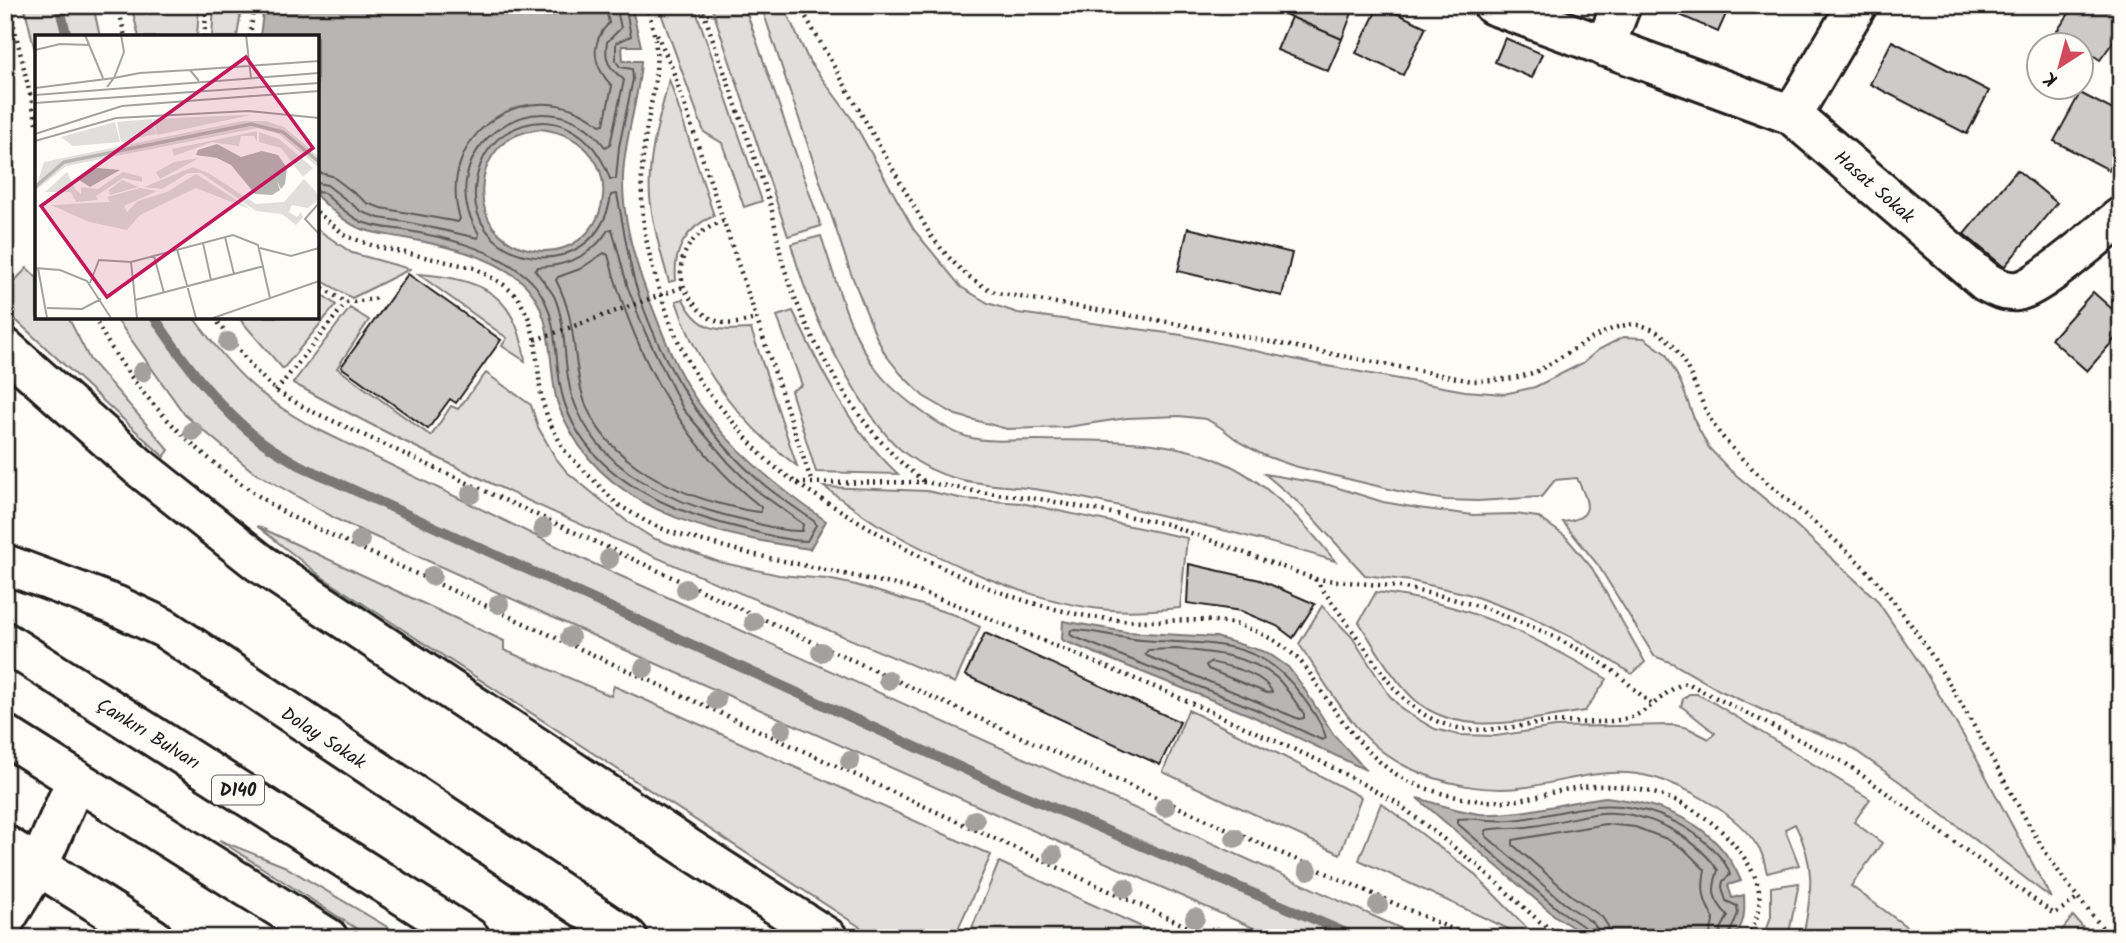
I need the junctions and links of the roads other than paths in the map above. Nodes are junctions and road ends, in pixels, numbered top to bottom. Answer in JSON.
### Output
{"nodes":[{"id":1,"x":1493,"y":5,"type":"edge"},
{"id":2,"x":1621,"y":5,"type":"edge"},
{"id":3,"x":1857,"y":5,"type":"edge"},
{"id":4,"x":1605,"y":47,"type":"junction"},
{"id":5,"x":1792,"y":115,"type":"junction"},
{"id":6,"x":2121,"y":217,"type":"edge"},
{"id":7,"x":5,"y":348,"type":"edge"},
{"id":8,"x":5,"y":564,"type":"edge"},
{"id":9,"x":5,"y":642,"type":"edge"},
{"id":10,"x":5,"y":735,"type":"edge"},
{"id":11,"x":76,"y":780,"type":"junction"},
{"id":12,"x":5,"y":845,"type":"edge"},
{"id":13,"x":39,"y":865,"type":"junction"},
{"id":14,"x":5,"y":920,"type":"edge"},
{"id":15,"x":153,"y":938,"type":"edge"},
{"id":16,"x":328,"y":938,"type":"edge"},
{"id":17,"x":470,"y":938,"type":"edge"},
{"id":18,"x":628,"y":938,"type":"edge"},
{"id":19,"x":828,"y":938,"type":"edge"}],
"edges":[{"from":1,"to":4,"type":"main road","name":"Hasat Sokak"},
{"from":2,"to":4,"type":"main road"},
{"from":3,"to":5,"type":"main road"},
{"from":4,"to":5,"type":"main road","name":"Hasat Sokak"},
{"from":5,"to":6,"type":"main road","name":"Hasat Sokak"},
{"from":7,"to":19,"type":"main road"},
{"from":8,"to":18,"type":"main road","name":"Dolay Sokak"},
{"from":9,"to":17,"type":"main road","name":"Çankırı Bulvarı","number":"D140"},
{"from":10,"to":11,"type":"main road"},
{"from":11,"to":13,"type":"main road"},
{"from":11,"to":16,"type":"main road"},
{"from":12,"to":13,"type":"main road"},
{"from":13,"to":14,"type":"main road"},
{"from":13,"to":15,"type":"main road"}]}
